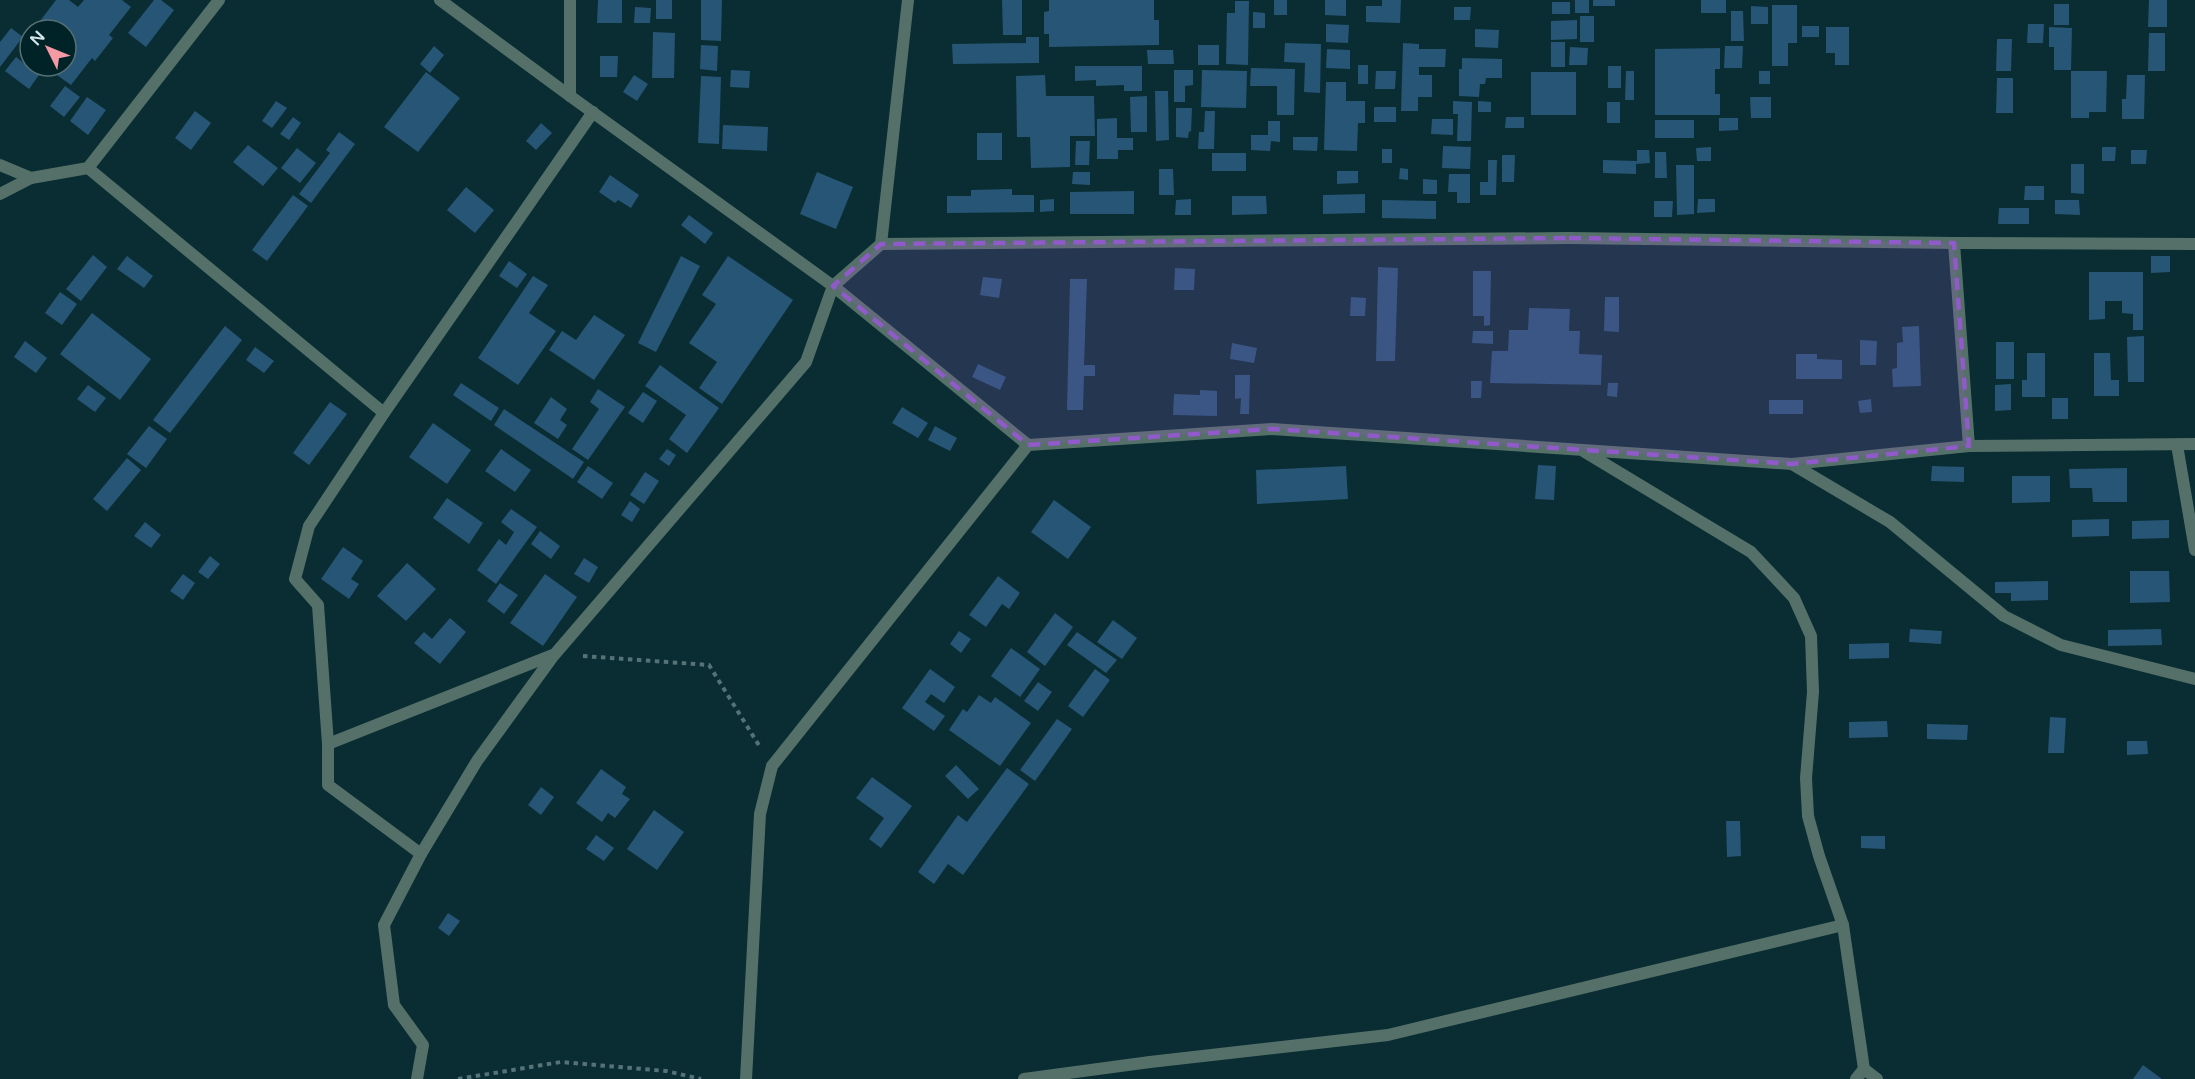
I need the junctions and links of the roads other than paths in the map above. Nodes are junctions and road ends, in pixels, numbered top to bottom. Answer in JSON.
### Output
{"nodes":[{"id":1,"x":219,"y":0,"type":"edge"},
{"id":2,"x":440,"y":0,"type":"edge"},
{"id":3,"x":570,"y":0,"type":"edge"},
{"id":4,"x":908,"y":0,"type":"edge"},
{"id":5,"x":570,"y":96,"type":"junction"},
{"id":6,"x":593,"y":112,"type":"junction"},
{"id":7,"x":0,"y":165,"type":"edge"},
{"id":8,"x":88,"y":168,"type":"junction"},
{"id":9,"x":31,"y":178,"type":"junction"},
{"id":10,"x":0,"y":194,"type":"edge"},
{"id":11,"x":1954,"y":243,"type":"junction"},
{"id":12,"x":881,"y":244,"type":"junction"},
{"id":13,"x":2195,"y":244,"type":"edge"},
{"id":14,"x":833,"y":286,"type":"junction"},
{"id":15,"x":384,"y":413,"type":"junction"},
{"id":16,"x":2177,"y":444,"type":"junction"},
{"id":17,"x":2195,"y":444,"type":"edge"},
{"id":18,"x":1028,"y":445,"type":"junction"},
{"id":19,"x":1970,"y":446,"type":"junction"},
{"id":20,"x":1581,"y":450,"type":"junction"},
{"id":21,"x":1792,"y":464,"type":"junction"},
{"id":22,"x":2195,"y":550,"type":"edge"},
{"id":23,"x":555,"y":654,"type":"junction"},
{"id":24,"x":2195,"y":679,"type":"edge"},
{"id":25,"x":328,"y":744,"type":"junction"},
{"id":26,"x":421,"y":854,"type":"junction"},
{"id":27,"x":1843,"y":925,"type":"junction"},
{"id":28,"x":1860,"y":1074,"type":"edge"},
{"id":29,"x":417,"y":1079,"type":"edge"},
{"id":30,"x":746,"y":1079,"type":"edge"},
{"id":31,"x":1024,"y":1079,"type":"edge"},
{"id":32,"x":1877,"y":1079,"type":"edge"}],
"edges":[{"from":1,"to":8,"type":"street"},
{"from":2,"to":5,"type":"street"},
{"from":3,"to":5,"type":"street"},
{"from":4,"to":12,"type":"street"},
{"from":5,"to":6,"type":"street"},
{"from":6,"to":14,"type":"street"},
{"from":6,"to":15,"type":"street"},
{"from":7,"to":9,"type":"street"},
{"from":8,"to":9,"type":"street"},
{"from":8,"to":15,"type":"street"},
{"from":9,"to":10,"type":"street"},
{"from":11,"to":12,"type":"street"},
{"from":11,"to":13,"type":"street"},
{"from":11,"to":19,"type":"street"},
{"from":12,"to":14,"type":"street"},
{"from":14,"to":18,"type":"street"},
{"from":14,"to":23,"type":"street"},
{"from":15,"to":25,"type":"street"},
{"from":16,"to":17,"type":"street"},
{"from":16,"to":19,"type":"street"},
{"from":16,"to":22,"type":"street"},
{"from":18,"to":20,"type":"street"},
{"from":18,"to":30,"type":"street"},
{"from":19,"to":21,"type":"street"},
{"from":20,"to":21,"type":"street"},
{"from":20,"to":27,"type":"street"},
{"from":21,"to":24,"type":"street"},
{"from":23,"to":25,"type":"street"},
{"from":23,"to":26,"type":"street"},
{"from":25,"to":26,"type":"street"},
{"from":26,"to":29,"type":"street"},
{"from":27,"to":28,"type":"street"},
{"from":27,"to":31,"type":"street"},
{"from":28,"to":32,"type":"street"}]}
